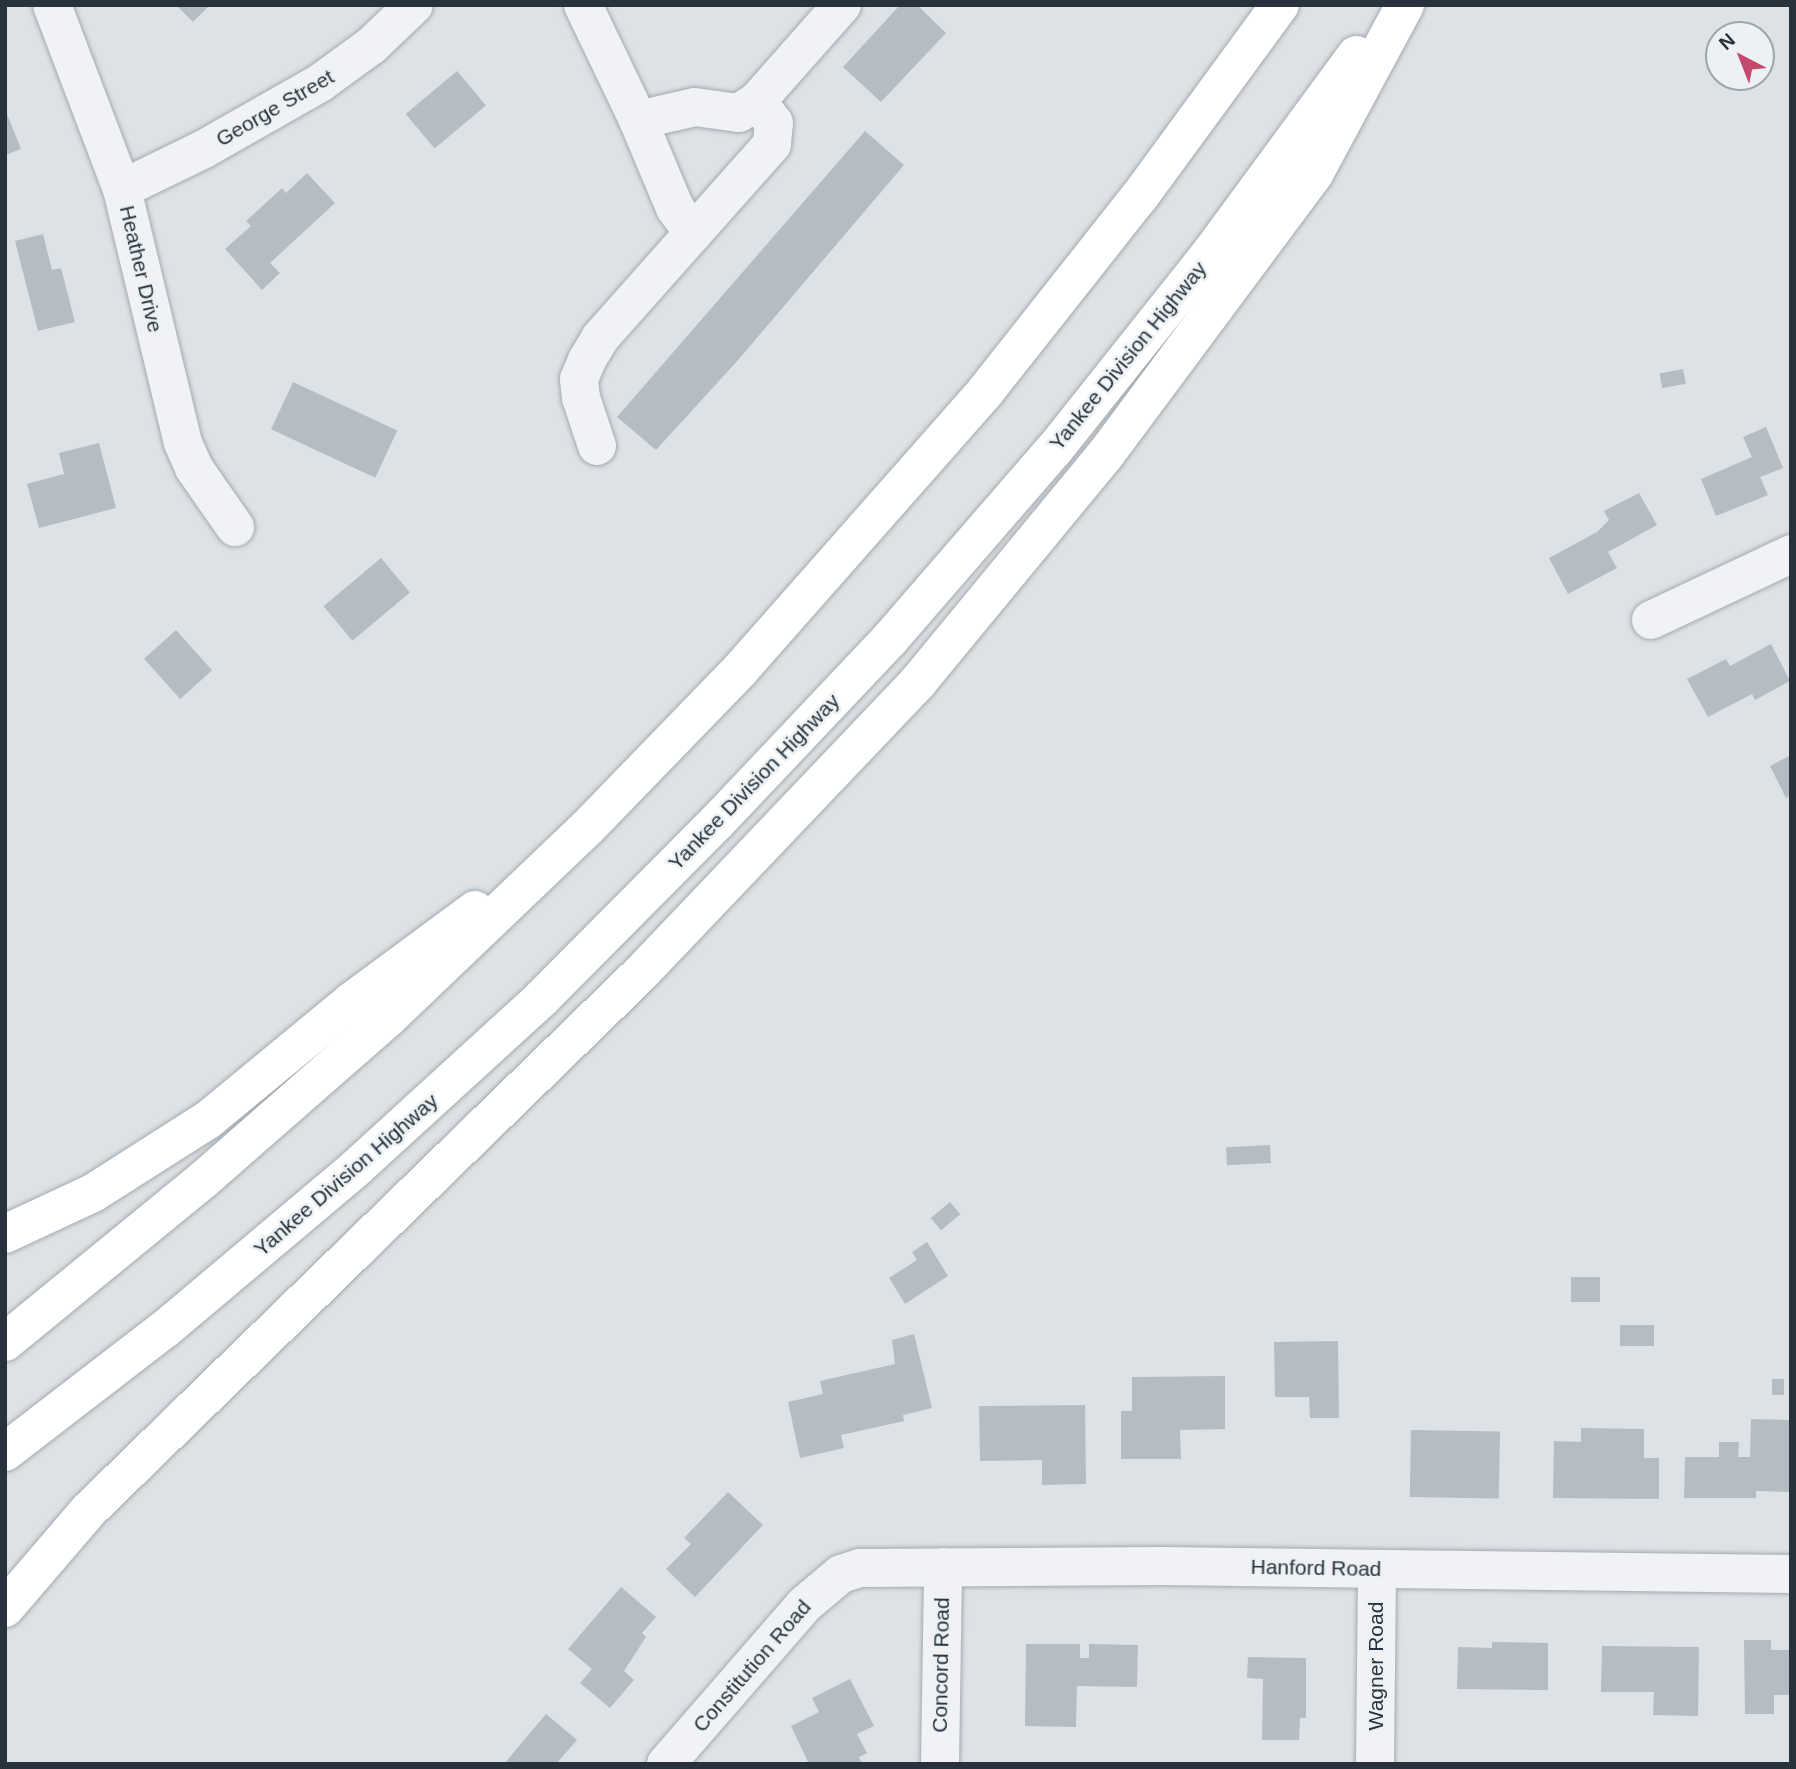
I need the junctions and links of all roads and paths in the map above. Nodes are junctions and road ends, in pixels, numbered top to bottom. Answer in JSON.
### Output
{"nodes":[{"id":1,"x":52,"y":5,"type":"edge"},
{"id":2,"x":414,"y":5,"type":"edge"},
{"id":3,"x":583,"y":5,"type":"edge"},
{"id":4,"x":842,"y":5,"type":"edge"},
{"id":5,"x":1280,"y":5,"type":"edge"},
{"id":6,"x":1392,"y":5,"type":"edge"},
{"id":7,"x":1405,"y":5,"type":"edge"},
{"id":8,"x":757,"y":101,"type":"junction"},
{"id":9,"x":638,"y":120,"type":"junction"},
{"id":10,"x":122,"y":189,"type":"junction"},
{"id":11,"x":693,"y":233,"type":"junction"},
{"id":12,"x":597,"y":446,"type":"dead end"},
{"id":13,"x":235,"y":527,"type":"dead end"},
{"id":14,"x":1791,"y":554,"type":"edge"},
{"id":15,"x":1651,"y":620,"type":"dead end"},
{"id":16,"x":587,"y":828,"type":"junction"},
{"id":17,"x":5,"y":1234,"type":"edge"},
{"id":18,"x":5,"y":1342,"type":"edge"},
{"id":19,"x":5,"y":1452,"type":"edge"},
{"id":20,"x":943,"y":1567,"type":"junction"},
{"id":21,"x":1377,"y":1569,"type":"junction"},
{"id":22,"x":841,"y":1574,"type":"joint"},
{"id":23,"x":1791,"y":1574,"type":"edge"},
{"id":24,"x":5,"y":1608,"type":"edge"},
{"id":25,"x":666,"y":1764,"type":"edge"},
{"id":26,"x":940,"y":1764,"type":"edge"},
{"id":27,"x":1375,"y":1764,"type":"edge"}],
"edges":[{"from":1,"to":10,"type":"street","name":"Heather Drive"},
{"from":2,"to":10,"type":"street","name":"George Street"},
{"from":3,"to":9,"type":"street"},
{"from":4,"to":8,"type":"street"},
{"from":5,"to":16,"type":"highway"},
{"from":6,"to":19,"type":"highway","name":"Yankee Division Highway"},
{"from":7,"to":24,"type":"highway"},
{"from":8,"to":9,"type":"street"},
{"from":8,"to":11,"type":"street"},
{"from":9,"to":11,"type":"street"},
{"from":10,"to":13,"type":"street","name":"Heather Drive"},
{"from":11,"to":12,"type":"street"},
{"from":14,"to":15,"type":"street"},
{"from":16,"to":17,"type":"highway"},
{"from":16,"to":18,"type":"highway"},
{"from":20,"to":21,"type":"street","name":"Hanford Road"},
{"from":20,"to":22,"type":"street","name":"Hanford Road"},
{"from":20,"to":26,"type":"street","name":"Concord Road"},
{"from":21,"to":23,"type":"street","name":"Hanford Road"},
{"from":21,"to":27,"type":"street","name":"Wagner Road"},
{"from":22,"to":25,"type":"street","name":"Constitution Road"}]}
